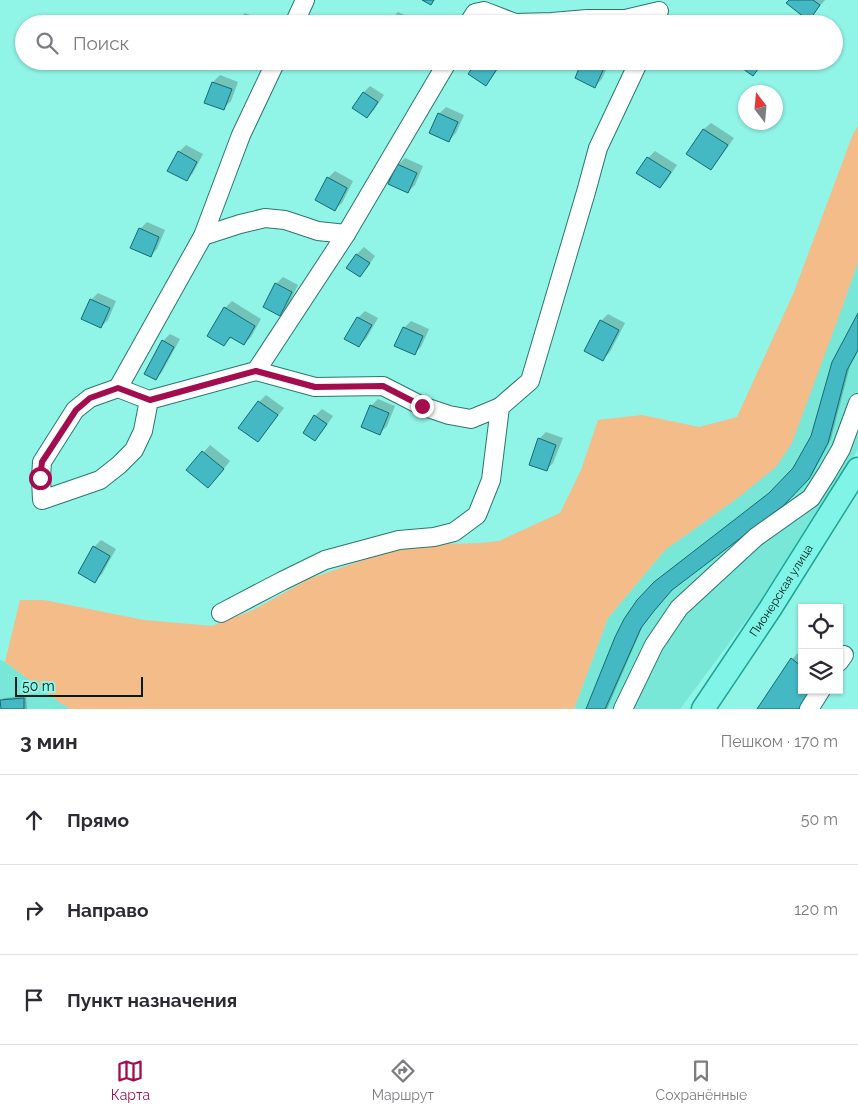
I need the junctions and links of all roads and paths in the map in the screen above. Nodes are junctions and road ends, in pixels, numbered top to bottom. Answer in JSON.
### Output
{"nodes":[{"id":1,"x":305,"y":0,"type":"edge"},
{"id":2,"x":660,"y":12,"type":"edge"},
{"id":3,"x":298,"y":15,"type":"edge"},
{"id":4,"x":474,"y":15,"type":"edge"},
{"id":5,"x":495,"y":15,"type":"edge"},
{"id":6,"x":642,"y":15,"type":"edge"},
{"id":7,"x":272,"y":70,"type":"edge"},
{"id":8,"x":443,"y":70,"type":"edge"},
{"id":9,"x":635,"y":70,"type":"edge"},
{"id":10,"x":346,"y":234,"type":"junction"},
{"id":11,"x":203,"y":236,"type":"junction"},
{"id":12,"x":256,"y":371,"type":"junction"},
{"id":13,"x":118,"y":388,"type":"junction"},
{"id":14,"x":150,"y":400,"type":"junction"},
{"id":15,"x":858,"y":403,"type":"edge"},
{"id":16,"x":500,"y":407,"type":"junction"},
{"id":17,"x":858,"y":469,"type":"edge"},
{"id":18,"x":221,"y":613,"type":"dead end"},
{"id":19,"x":818,"y":694,"type":"edge"},
{"id":20,"x":622,"y":709,"type":"edge"},
{"id":21,"x":703,"y":709,"type":"edge"},
{"id":22,"x":809,"y":709,"type":"edge"}],
"edges":[{"from":1,"to":3,"type":"street"},
{"from":2,"to":6,"type":"street"},
{"from":4,"to":5,"type":"street"},
{"from":7,"to":11,"type":"street"},
{"from":8,"to":10,"type":"street"},
{"from":9,"to":16,"type":"street"},
{"from":10,"to":11,"type":"street"},
{"from":10,"to":12,"type":"street"},
{"from":11,"to":13,"type":"street"},
{"from":12,"to":14,"type":"street"},
{"from":12,"to":16,"type":"street"},
{"from":13,"to":14,"type":"street"},
{"from":13,"to":14,"type":"street"},
{"from":15,"to":20,"type":"street"},
{"from":16,"to":18,"type":"street"},
{"from":17,"to":21,"type":"main road","name":"Пионерская улица"},
{"from":19,"to":22,"type":"street"}]}
